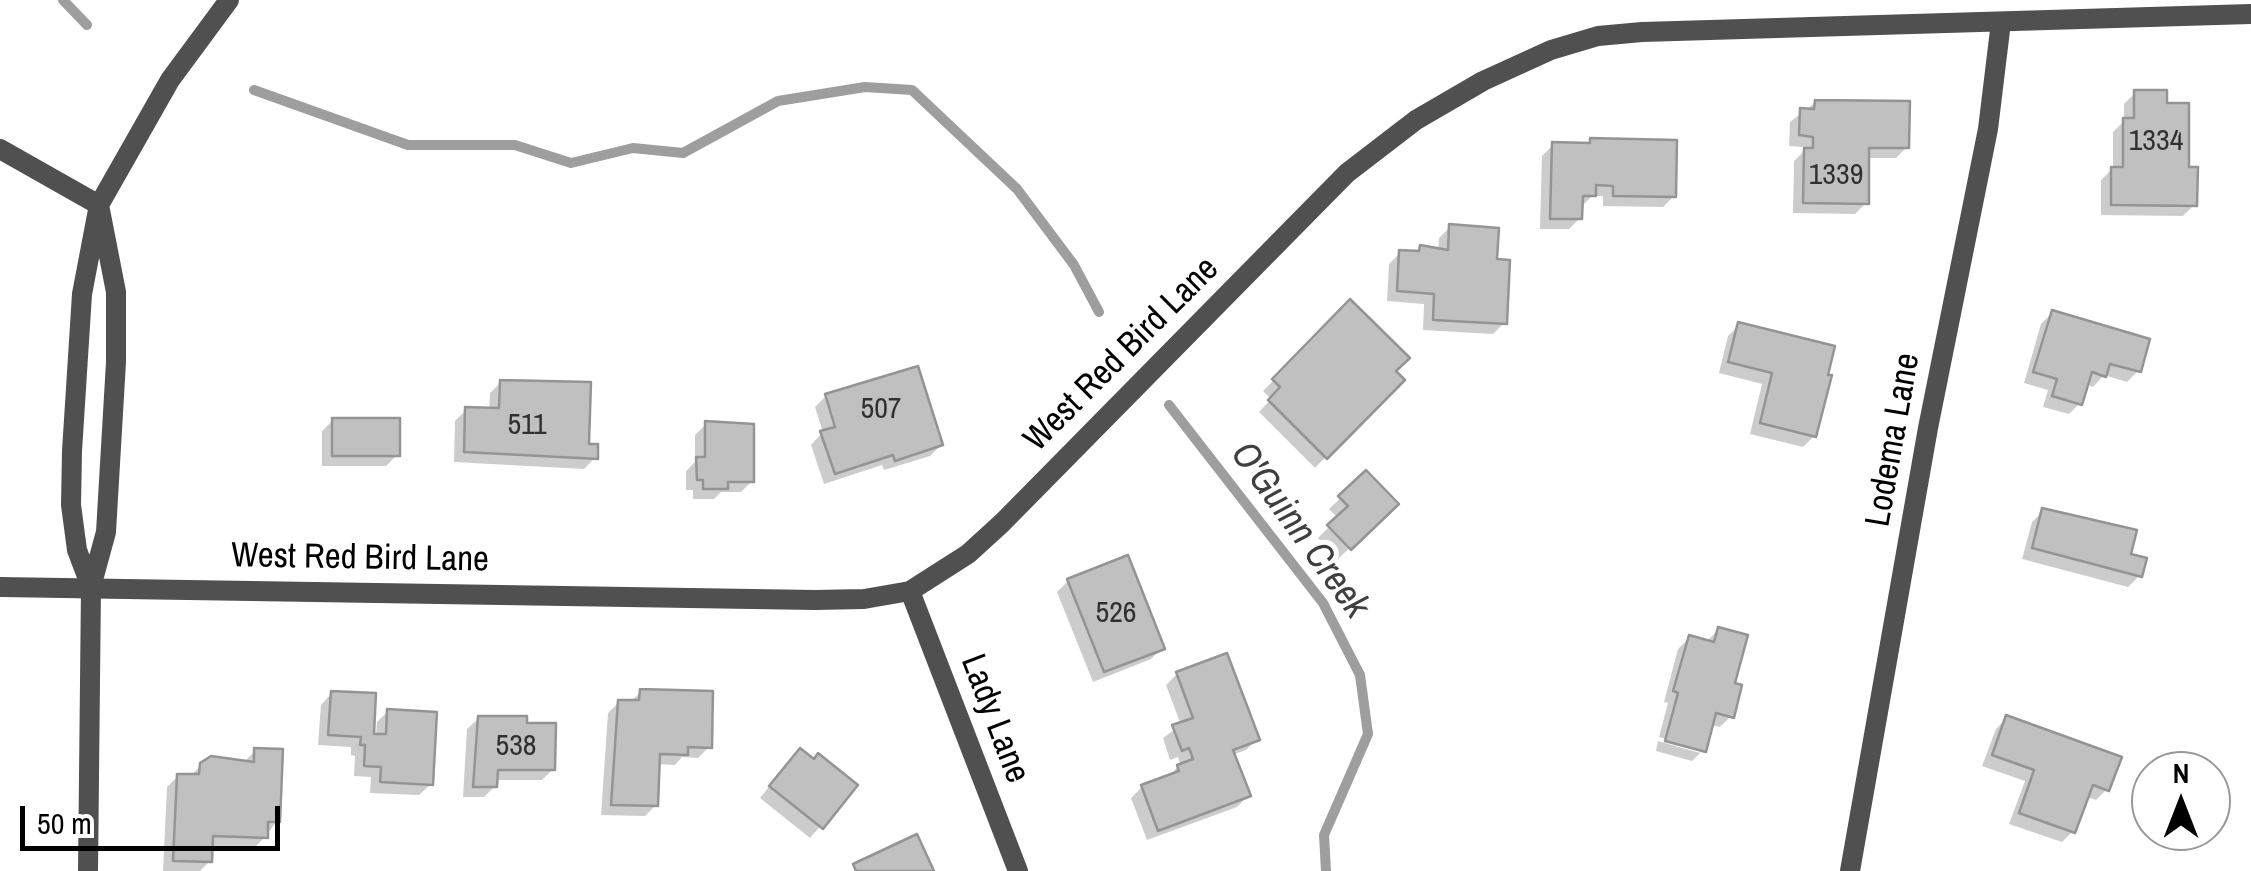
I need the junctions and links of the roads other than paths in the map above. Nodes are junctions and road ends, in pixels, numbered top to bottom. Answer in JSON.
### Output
{"nodes":[{"id":1,"x":229,"y":0,"type":"edge"},
{"id":2,"x":2251,"y":14,"type":"edge"},
{"id":3,"x":2001,"y":22,"type":"junction"},
{"id":4,"x":0,"y":149,"type":"edge"},
{"id":5,"x":99,"y":205,"type":"junction"},
{"id":6,"x":90,"y":587,"type":"junction"},
{"id":7,"x":0,"y":588,"type":"edge"},
{"id":8,"x":910,"y":591,"type":"junction"},
{"id":9,"x":88,"y":871,"type":"edge"},
{"id":10,"x":1018,"y":871,"type":"edge"},
{"id":11,"x":1850,"y":871,"type":"edge"}],
"edges":[{"from":1,"to":5,"type":"street"},
{"from":2,"to":3,"type":"street","name":"West Red Bird Lane"},
{"from":3,"to":8,"type":"street","name":"West Red Bird Lane"},
{"from":3,"to":11,"type":"street","name":"Lodema Lane"},
{"from":4,"to":5,"type":"street"},
{"from":5,"to":6,"type":"street"},
{"from":5,"to":6,"type":"street"},
{"from":6,"to":7,"type":"street","name":"West Red Bird Lane"},
{"from":6,"to":8,"type":"street","name":"West Red Bird Lane"},
{"from":6,"to":9,"type":"street"},
{"from":8,"to":10,"type":"street","name":"Lady Lane"}]}
